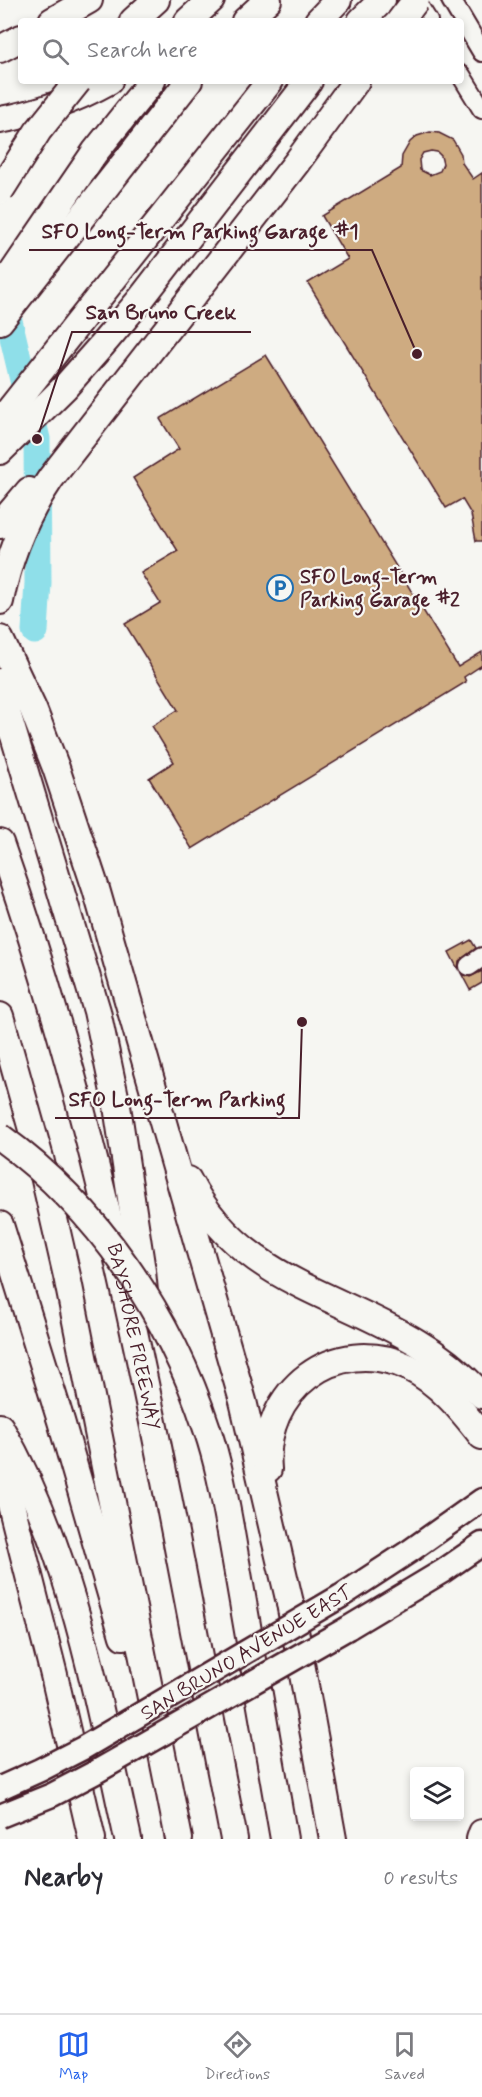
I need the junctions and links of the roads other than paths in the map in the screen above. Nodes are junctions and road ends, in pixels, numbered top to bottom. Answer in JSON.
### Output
{"nodes":[{"id":1,"x":89,"y":0,"type":"edge"},
{"id":2,"x":156,"y":0,"type":"edge"},
{"id":3,"x":211,"y":0,"type":"edge"},
{"id":4,"x":224,"y":0,"type":"edge"},
{"id":5,"x":268,"y":0,"type":"edge"},
{"id":6,"x":338,"y":0,"type":"edge"},
{"id":7,"x":382,"y":0,"type":"edge"},
{"id":8,"x":416,"y":0,"type":"edge"},
{"id":9,"x":451,"y":0,"type":"edge"},
{"id":10,"x":57,"y":18,"type":"edge"},
{"id":11,"x":136,"y":18,"type":"edge"},
{"id":12,"x":191,"y":18,"type":"edge"},
{"id":13,"x":208,"y":18,"type":"edge"},
{"id":14,"x":248,"y":18,"type":"edge"},
{"id":15,"x":321,"y":18,"type":"edge"},
{"id":16,"x":364,"y":18,"type":"edge"},
{"id":17,"x":402,"y":18,"type":"edge"},
{"id":18,"x":426,"y":18,"type":"edge"},
{"id":19,"x":462,"y":18,"type":"edge"},
{"id":20,"x":464,"y":22,"type":"edge"},
{"id":21,"x":18,"y":40,"type":"edge"},
{"id":22,"x":0,"y":49,"type":"edge"},
{"id":23,"x":482,"y":52,"type":"edge"},
{"id":24,"x":464,"y":80,"type":"edge"},
{"id":25,"x":76,"y":84,"type":"edge"},
{"id":26,"x":103,"y":84,"type":"edge"},
{"id":27,"x":150,"y":84,"type":"edge"},
{"id":28,"x":187,"y":84,"type":"edge"},
{"id":29,"x":268,"y":84,"type":"edge"},
{"id":30,"x":307,"y":84,"type":"edge"},
{"id":31,"x":354,"y":84,"type":"edge"},
{"id":32,"x":482,"y":109,"type":"edge"},
{"id":33,"x":9,"y":118,"type":"edge"},
{"id":34,"x":0,"y":191,"type":"edge"},
{"id":35,"x":0,"y":291,"type":"edge"},
{"id":36,"x":0,"y":321,"type":"edge"},
{"id":37,"x":118,"y":390,"type":"junction"},
{"id":38,"x":0,"y":422,"type":"edge"},
{"id":39,"x":0,"y":451,"type":"edge"},
{"id":40,"x":0,"y":525,"type":"edge"},
{"id":41,"x":0,"y":601,"type":"edge"},
{"id":42,"x":0,"y":639,"type":"edge"},
{"id":43,"x":0,"y":682,"type":"edge"},
{"id":44,"x":0,"y":843,"type":"edge"},
{"id":45,"x":0,"y":1016,"type":"edge"},
{"id":46,"x":149,"y":1070,"type":"junction"},
{"id":47,"x":0,"y":1137,"type":"edge"},
{"id":48,"x":0,"y":1225,"type":"edge"},
{"id":49,"x":482,"y":1395,"type":"edge"},
{"id":50,"x":0,"y":1427,"type":"edge"},
{"id":51,"x":482,"y":1436,"type":"edge"},
{"id":52,"x":159,"y":1458,"type":"junction"},
{"id":53,"x":0,"y":1461,"type":"edge"},
{"id":54,"x":482,"y":1500,"type":"edge"},
{"id":55,"x":482,"y":1544,"type":"edge"},
{"id":56,"x":290,"y":1603,"type":"junction"},
{"id":57,"x":270,"y":1754,"type":"junction"},
{"id":58,"x":0,"y":1788,"type":"edge"},
{"id":59,"x":0,"y":1816,"type":"edge"},
{"id":60,"x":176,"y":1828,"type":"edge"},
{"id":61,"x":482,"y":1833,"type":"edge"},
{"id":62,"x":92,"y":1839,"type":"edge"},
{"id":63,"x":128,"y":1839,"type":"edge"},
{"id":64,"x":234,"y":1839,"type":"edge"},
{"id":65,"x":284,"y":1839,"type":"edge"},
{"id":66,"x":290,"y":1839,"type":"edge"},
{"id":67,"x":333,"y":1839,"type":"edge"},
{"id":68,"x":480,"y":1839,"type":"edge"}],
"edges":[{"from":1,"to":10,"type":"highway"},
{"from":2,"to":11,"type":"highway"},
{"from":3,"to":12,"type":"highway"},
{"from":4,"to":13,"type":"highway"},
{"from":5,"to":14,"type":"highway"},
{"from":6,"to":15,"type":"highway"},
{"from":7,"to":16,"type":"highway"},
{"from":8,"to":17,"type":"highway","bridge":true},
{"from":8,"to":18,"type":"street"},
{"from":9,"to":19,"type":"street"},
{"from":20,"to":23,"type":"street"},
{"from":21,"to":22,"type":"highway"},
{"from":24,"to":32,"type":"street"},
{"from":25,"to":34,"type":"highway","bridge":true},
{"from":26,"to":33,"type":"highway"},
{"from":27,"to":35,"type":"highway"},
{"from":28,"to":36,"type":"highway"},
{"from":29,"to":38,"type":"highway"},
{"from":30,"to":39,"type":"highway"},
{"from":31,"to":37,"type":"highway"},
{"from":37,"to":40,"type":"highway"},
{"from":37,"to":41,"type":"highway"},
{"from":42,"to":46,"type":"highway"},
{"from":43,"to":52,"type":"highway"},
{"from":44,"to":52,"type":"highway","name":"BAYSHORE FREEWAY"},
{"from":45,"to":60,"type":"highway"},
{"from":46,"to":49,"type":"highway"},
{"from":46,"to":56,"type":"highway"},
{"from":47,"to":57,"type":"highway","bridge":true},
{"from":48,"to":60,"type":"highway"},
{"from":50,"to":63,"type":"highway"},
{"from":51,"to":56,"type":"highway"},
{"from":52,"to":64,"type":"highway","name":"BAYSHORE FREEWAY"},
{"from":53,"to":62,"type":"highway"},
{"from":54,"to":58,"type":"main road","name":"SAN BRUNO AVENUE EAST","bridge":true},
{"from":55,"to":59,"type":"main road","name":"SAN BRUNO AVENUE EAST","bridge":true},
{"from":56,"to":67,"type":"highway"},
{"from":57,"to":65,"type":"highway"},
{"from":57,"to":66,"type":"highway"},
{"from":61,"to":68,"type":"highway"}]}
